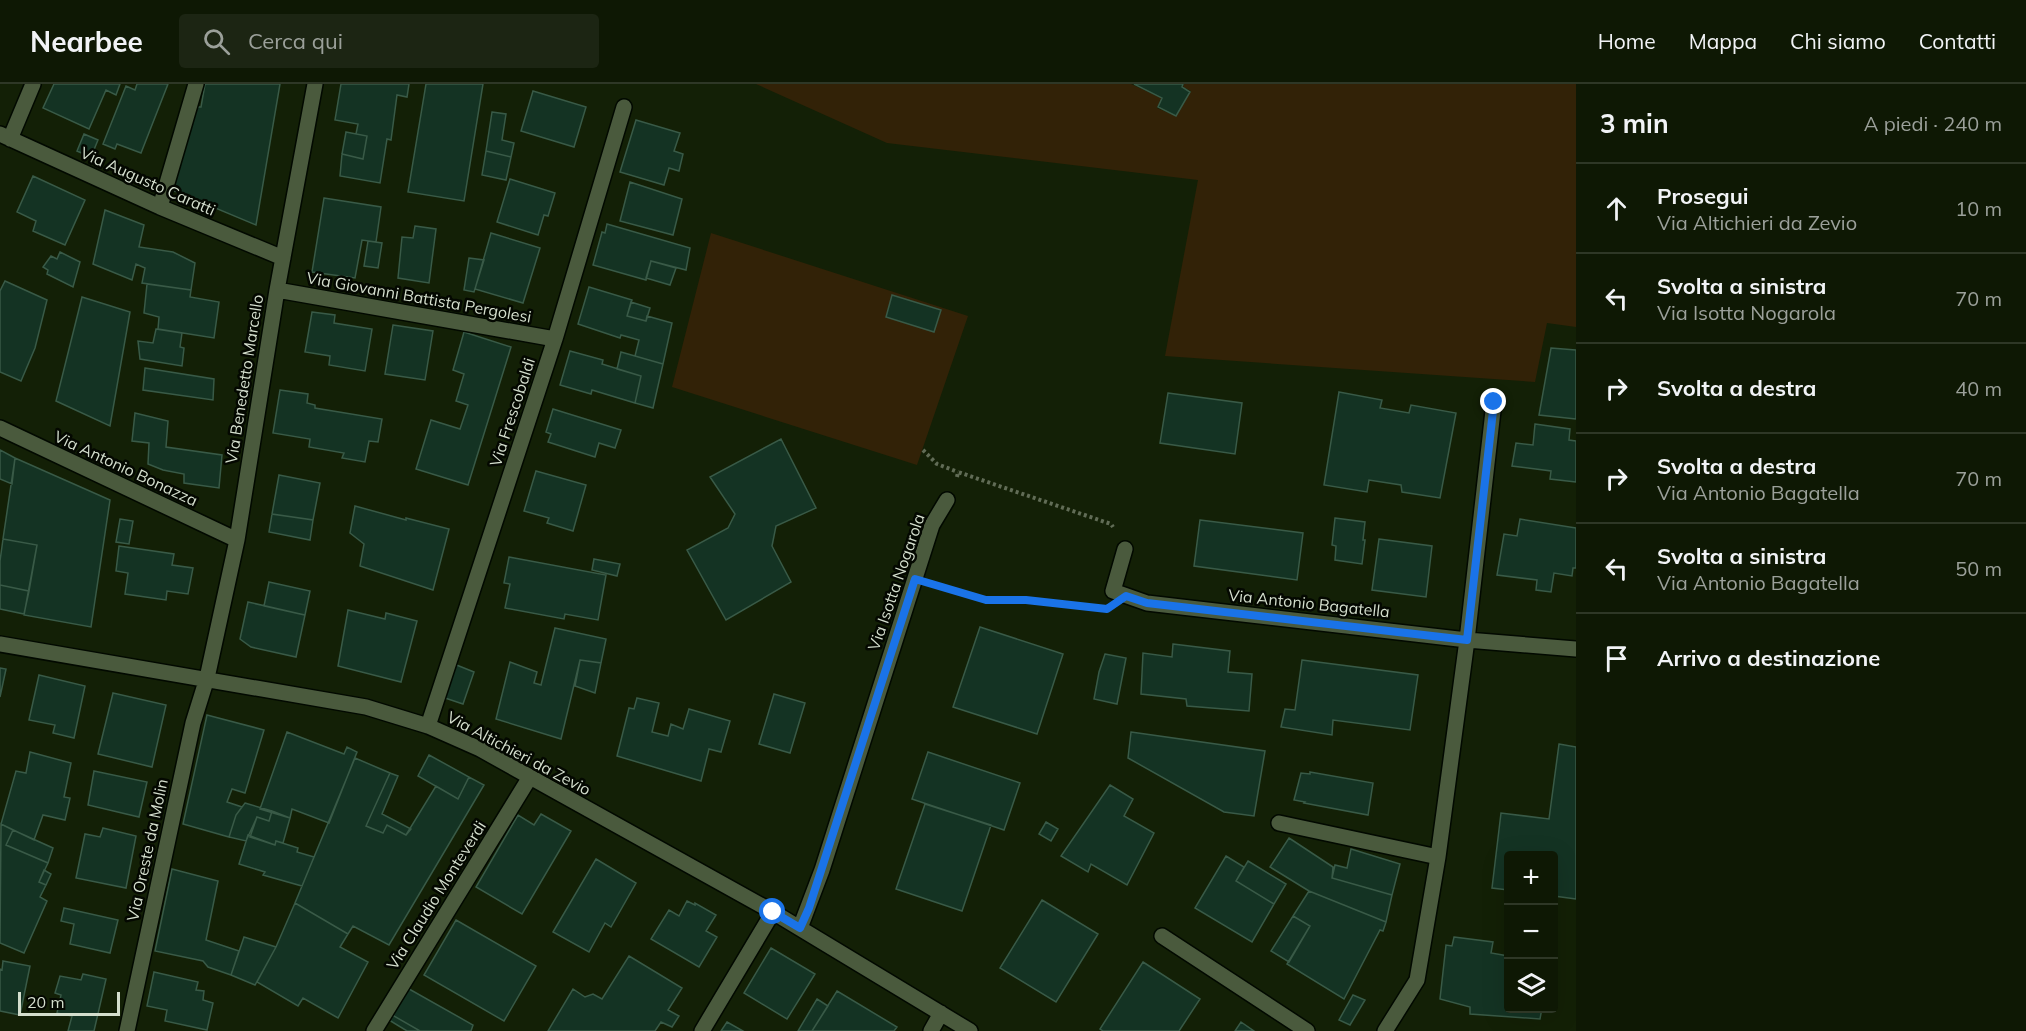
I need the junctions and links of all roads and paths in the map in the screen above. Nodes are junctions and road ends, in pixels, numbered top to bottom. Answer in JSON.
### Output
{"nodes":[{"id":1,"x":33,"y":84,"type":"edge"},
{"id":2,"x":196,"y":84,"type":"edge"},
{"id":3,"x":315,"y":84,"type":"edge"},
{"id":4,"x":624,"y":107,"type":"dead end"},
{"id":5,"x":5,"y":136,"type":"edge"},
{"id":6,"x":160,"y":207,"type":"junction"},
{"id":7,"x":283,"y":258,"type":"junction"},
{"id":8,"x":276,"y":290,"type":"junction"},
{"id":9,"x":555,"y":339,"type":"junction"},
{"id":10,"x":1494,"y":402,"type":"dead end"},
{"id":11,"x":0,"y":428,"type":"edge"},
{"id":12,"x":923,"y":450,"type":"dead end"},
{"id":13,"x":958,"y":472,"type":"junction"},
{"id":14,"x":947,"y":500,"type":"joint"},
{"id":15,"x":237,"y":540,"type":"junction"},
{"id":16,"x":1125,"y":549,"type":"joint"},
{"id":17,"x":915,"y":579,"type":"junction"},
{"id":18,"x":1126,"y":596,"type":"junction"},
{"id":19,"x":1467,"y":640,"type":"junction"},
{"id":20,"x":0,"y":644,"type":"edge"},
{"id":21,"x":1576,"y":649,"type":"edge"},
{"id":22,"x":207,"y":678,"type":"junction"},
{"id":23,"x":428,"y":726,"type":"junction"},
{"id":24,"x":530,"y":777,"type":"junction"},
{"id":25,"x":1279,"y":823,"type":"dead end"},
{"id":26,"x":1438,"y":857,"type":"junction"},
{"id":27,"x":773,"y":912,"type":"junction"},
{"id":28,"x":800,"y":928,"type":"junction"},
{"id":29,"x":1162,"y":936,"type":"dead end"},
{"id":30,"x":941,"y":1013,"type":"junction"},
{"id":31,"x":127,"y":1031,"type":"edge"},
{"id":32,"x":374,"y":1031,"type":"edge"},
{"id":33,"x":702,"y":1031,"type":"edge"},
{"id":34,"x":931,"y":1031,"type":"edge"},
{"id":35,"x":970,"y":1031,"type":"edge"},
{"id":36,"x":1307,"y":1031,"type":"edge"},
{"id":37,"x":1385,"y":1031,"type":"edge"}],
"edges":[{"from":1,"to":5,"type":"street"},
{"from":2,"to":6,"type":"street"},
{"from":3,"to":7,"type":"street","name":"Via Benedetto Marcello"},
{"from":4,"to":9,"type":"street","name":"Via Frescobaldi"},
{"from":5,"to":6,"type":"street","name":"Via Augusto Caratti"},
{"from":6,"to":7,"type":"street","name":"Via Augusto Caratti"},
{"from":7,"to":8,"type":"street","name":"Via Benedetto Marcello"},
{"from":8,"to":9,"type":"street","name":"Via Giovanni Battista Pergolesi"},
{"from":8,"to":15,"type":"street","name":"Via Benedetto Marcello"},
{"from":9,"to":23,"type":"street","name":"Via Frescobaldi"},
{"from":10,"to":19,"type":"street"},
{"from":11,"to":15,"type":"street","name":"Via Antonio Bonazza"},
{"from":12,"to":13,"type":"path"},
{"from":13,"to":14,"type":"path"},
{"from":13,"to":16,"type":"path"},
{"from":14,"to":17,"type":"street","name":"Via Isotta Nogarola"},
{"from":15,"to":22,"type":"street","name":"Via Benedetto Marcello"},
{"from":16,"to":18,"type":"street"},
{"from":17,"to":18,"type":"path"},
{"from":17,"to":28,"type":"street","name":"Via Isotta Nogarola"},
{"from":18,"to":19,"type":"street","name":"Via Antonio Bagatella"},
{"from":19,"to":21,"type":"street","name":"Via Antonio Bagatella"},
{"from":19,"to":26,"type":"street"},
{"from":20,"to":22,"type":"street","name":"Via Altichieri da Zevio"},
{"from":22,"to":23,"type":"street","name":"Via Altichieri da Zevio"},
{"from":22,"to":31,"type":"street","name":"Via Oreste da Molin"},
{"from":23,"to":24,"type":"street","name":"Via Altichieri da Zevio"},
{"from":24,"to":27,"type":"street","name":"Via Altichieri da Zevio"},
{"from":24,"to":32,"type":"street","name":"Via Claudio Monteverdi"},
{"from":25,"to":26,"type":"street"},
{"from":26,"to":37,"type":"street"},
{"from":27,"to":28,"type":"street","name":"Via Altichieri da Zevio"},
{"from":27,"to":33,"type":"street"},
{"from":28,"to":30,"type":"street","name":"Via Altichieri da Zevio"},
{"from":29,"to":36,"type":"street"},
{"from":30,"to":34,"type":"street"},
{"from":30,"to":35,"type":"street","name":"Via Altichieri da Zevio"}]}
